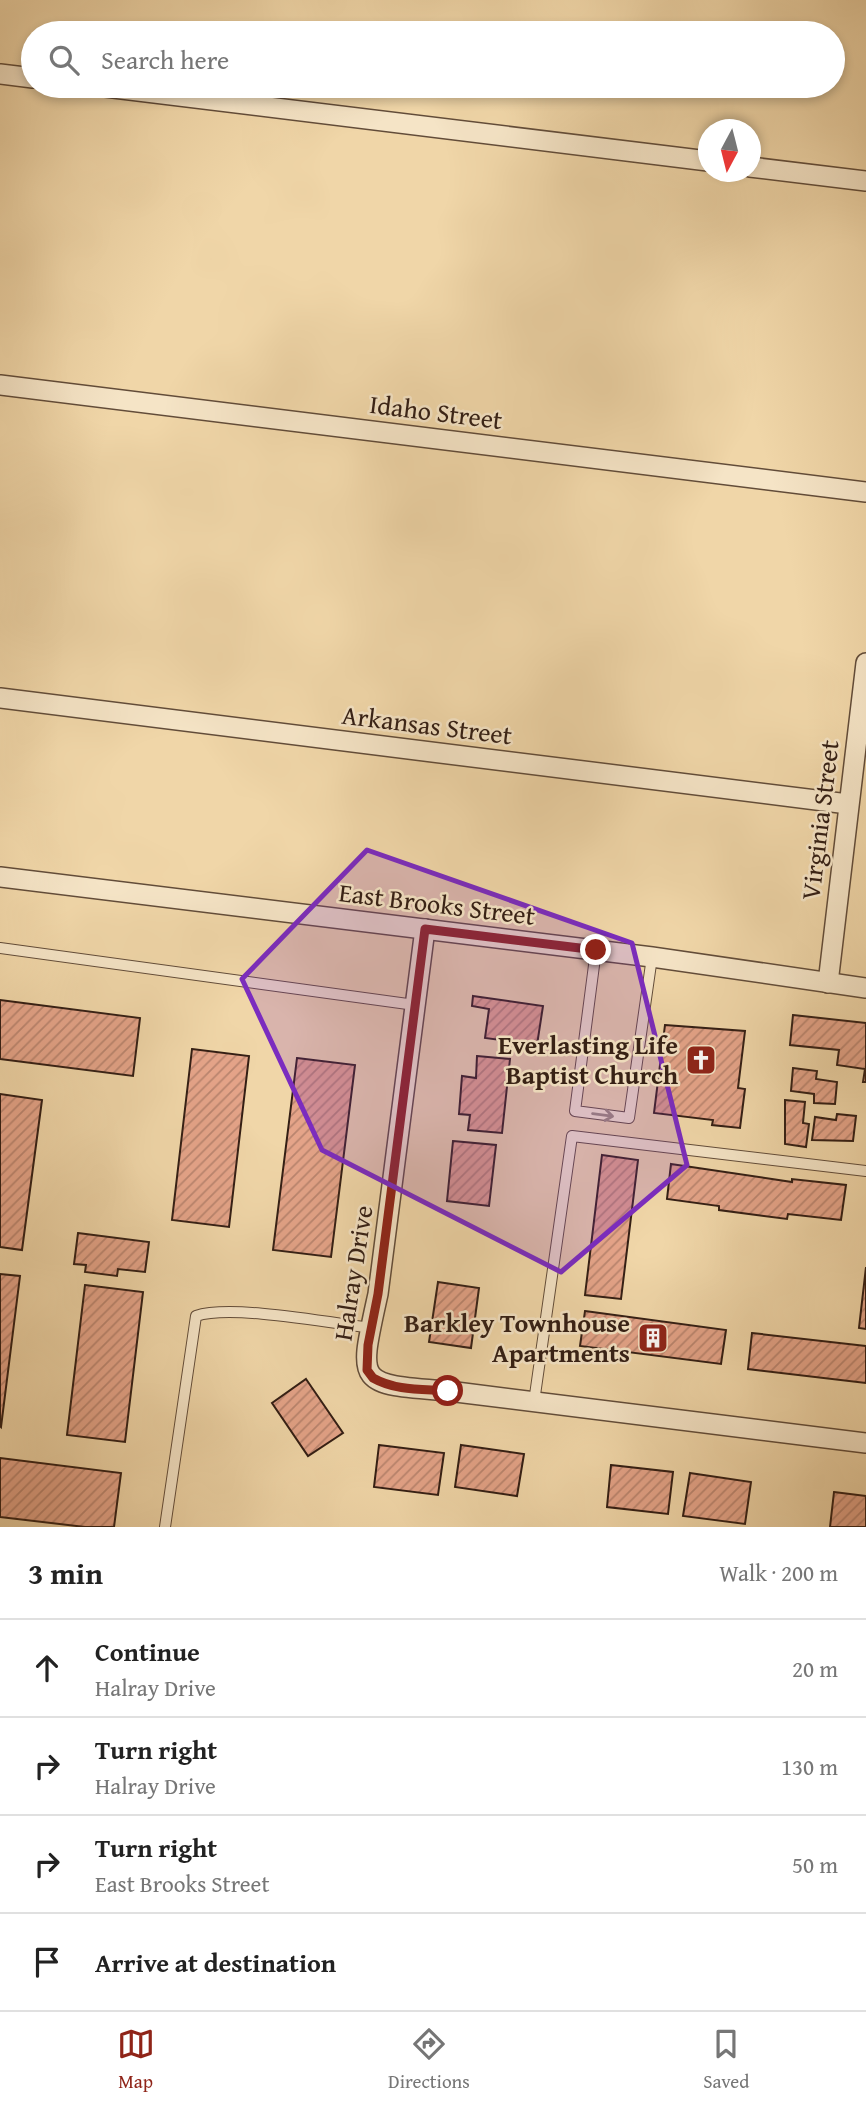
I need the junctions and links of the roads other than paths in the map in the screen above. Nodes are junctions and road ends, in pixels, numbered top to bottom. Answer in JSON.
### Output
{"nodes":[{"id":1,"x":0,"y":74,"type":"edge"},
{"id":2,"x":21,"y":77,"type":"edge"},
{"id":3,"x":195,"y":98,"type":"edge"},
{"id":4,"x":698,"y":160,"type":"edge"},
{"id":5,"x":761,"y":168,"type":"edge"},
{"id":6,"x":866,"y":181,"type":"edge"},
{"id":7,"x":0,"y":385,"type":"edge"},
{"id":8,"x":866,"y":492,"type":"edge"},
{"id":9,"x":866,"y":663,"type":"edge"},
{"id":10,"x":0,"y":698,"type":"edge"},
{"id":11,"x":848,"y":804,"type":"junction"},
{"id":12,"x":0,"y":877,"type":"edge"},
{"id":13,"x":425,"y":929,"type":"junction"},
{"id":14,"x":0,"y":948,"type":"edge"},
{"id":15,"x":596,"y":950,"type":"junction"},
{"id":16,"x":652,"y":957,"type":"junction"},
{"id":17,"x":828,"y":984,"type":"junction"},
{"id":18,"x":866,"y":988,"type":"edge"},
{"id":19,"x":415,"y":1004,"type":"junction"},
{"id":20,"x":866,"y":1171,"type":"edge"},
{"id":21,"x":371,"y":1328,"type":"junction"},
{"id":22,"x":534,"y":1402,"type":"junction"},
{"id":23,"x":866,"y":1443,"type":"edge"},
{"id":24,"x":165,"y":1527,"type":"edge"}],
"edges":[{"from":1,"to":2,"type":"street"},
{"from":3,"to":4,"type":"street"},
{"from":5,"to":6,"type":"street"},
{"from":7,"to":8,"type":"street","name":"Idaho Street"},
{"from":9,"to":11,"type":"street","name":"Virginia Street"},
{"from":10,"to":11,"type":"street","name":"Arkansas Street"},
{"from":11,"to":17,"type":"street","name":"Virginia Street"},
{"from":12,"to":13,"type":"street","name":"East Brooks Street"},
{"from":13,"to":15,"type":"street","name":"East Brooks Street"},
{"from":13,"to":19,"type":"street","name":"Halray Drive"},
{"from":14,"to":19,"type":"lane"},
{"from":15,"to":16,"type":"street","name":"East Brooks Street"},
{"from":15,"to":16,"type":"lane","one_way":true},
{"from":16,"to":17,"type":"street","name":"East Brooks Street"},
{"from":17,"to":18,"type":"street","name":"East Brooks Street"},
{"from":19,"to":21,"type":"street","name":"Halray Drive"},
{"from":20,"to":22,"type":"lane"},
{"from":21,"to":22,"type":"street","name":"Halray Drive"},
{"from":21,"to":24,"type":"lane"},
{"from":22,"to":23,"type":"street","name":"Halray Drive"}]}
